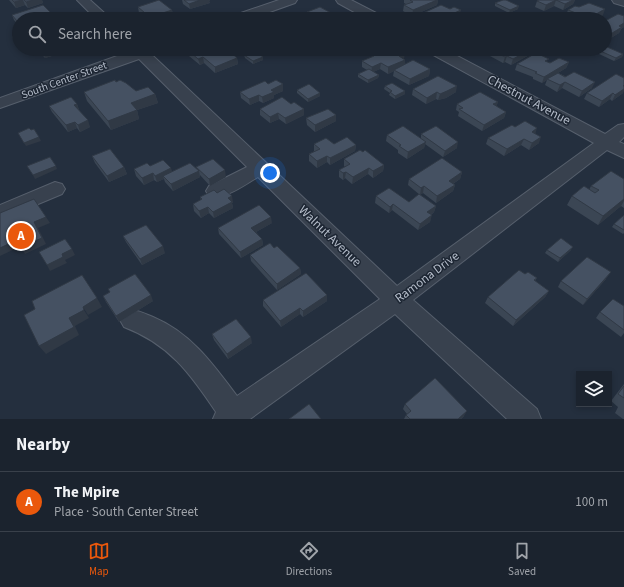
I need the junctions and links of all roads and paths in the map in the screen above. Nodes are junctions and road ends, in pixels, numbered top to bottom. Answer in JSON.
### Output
{"nodes":[{"id":1,"x":83,"y":0,"type":"edge"},
{"id":2,"x":291,"y":0,"type":"edge"},
{"id":3,"x":342,"y":0,"type":"edge"},
{"id":4,"x":618,"y":0,"type":"edge"},
{"id":5,"x":624,"y":2,"type":"edge"},
{"id":6,"x":96,"y":12,"type":"edge"},
{"id":7,"x":257,"y":12,"type":"edge"},
{"id":8,"x":364,"y":12,"type":"edge"},
{"id":9,"x":127,"y":56,"type":"edge"},
{"id":10,"x":149,"y":56,"type":"edge"},
{"id":11,"x":447,"y":56,"type":"edge"},
{"id":12,"x":0,"y":103,"type":"edge"},
{"id":13,"x":618,"y":141,"type":"edge"},
{"id":14,"x":260,"y":168,"type":"junction"},
{"id":15,"x":55,"y":189,"type":"dead end"},
{"id":16,"x":216,"y":191,"type":"edge"},
{"id":17,"x":0,"y":213,"type":"edge"},
{"id":18,"x":396,"y":300,"type":"junction"},
{"id":19,"x":132,"y":320,"type":"dead end"},
{"id":20,"x":231,"y":416,"type":"edge"},
{"id":21,"x":527,"y":419,"type":"edge"}],
"edges":[{"from":1,"to":6,"type":"street"},
{"from":2,"to":7,"type":"street"},
{"from":3,"to":8,"type":"street"},
{"from":4,"to":5,"type":"street"},
{"from":9,"to":12,"type":"street","name":"South Center Street"},
{"from":10,"to":14,"type":"street","name":"Walnut Avenue"},
{"from":11,"to":13,"type":"street","name":"Chestnut Avenue"},
{"from":13,"to":18,"type":"street","name":"Ramona Drive"},
{"from":14,"to":16,"type":"street"},
{"from":14,"to":18,"type":"street","name":"Walnut Avenue"},
{"from":15,"to":17,"type":"street"},
{"from":18,"to":20,"type":"street","name":"Ramona Drive"},
{"from":18,"to":21,"type":"street","name":"Walnut Avenue"},
{"from":19,"to":20,"type":"street"}]}
